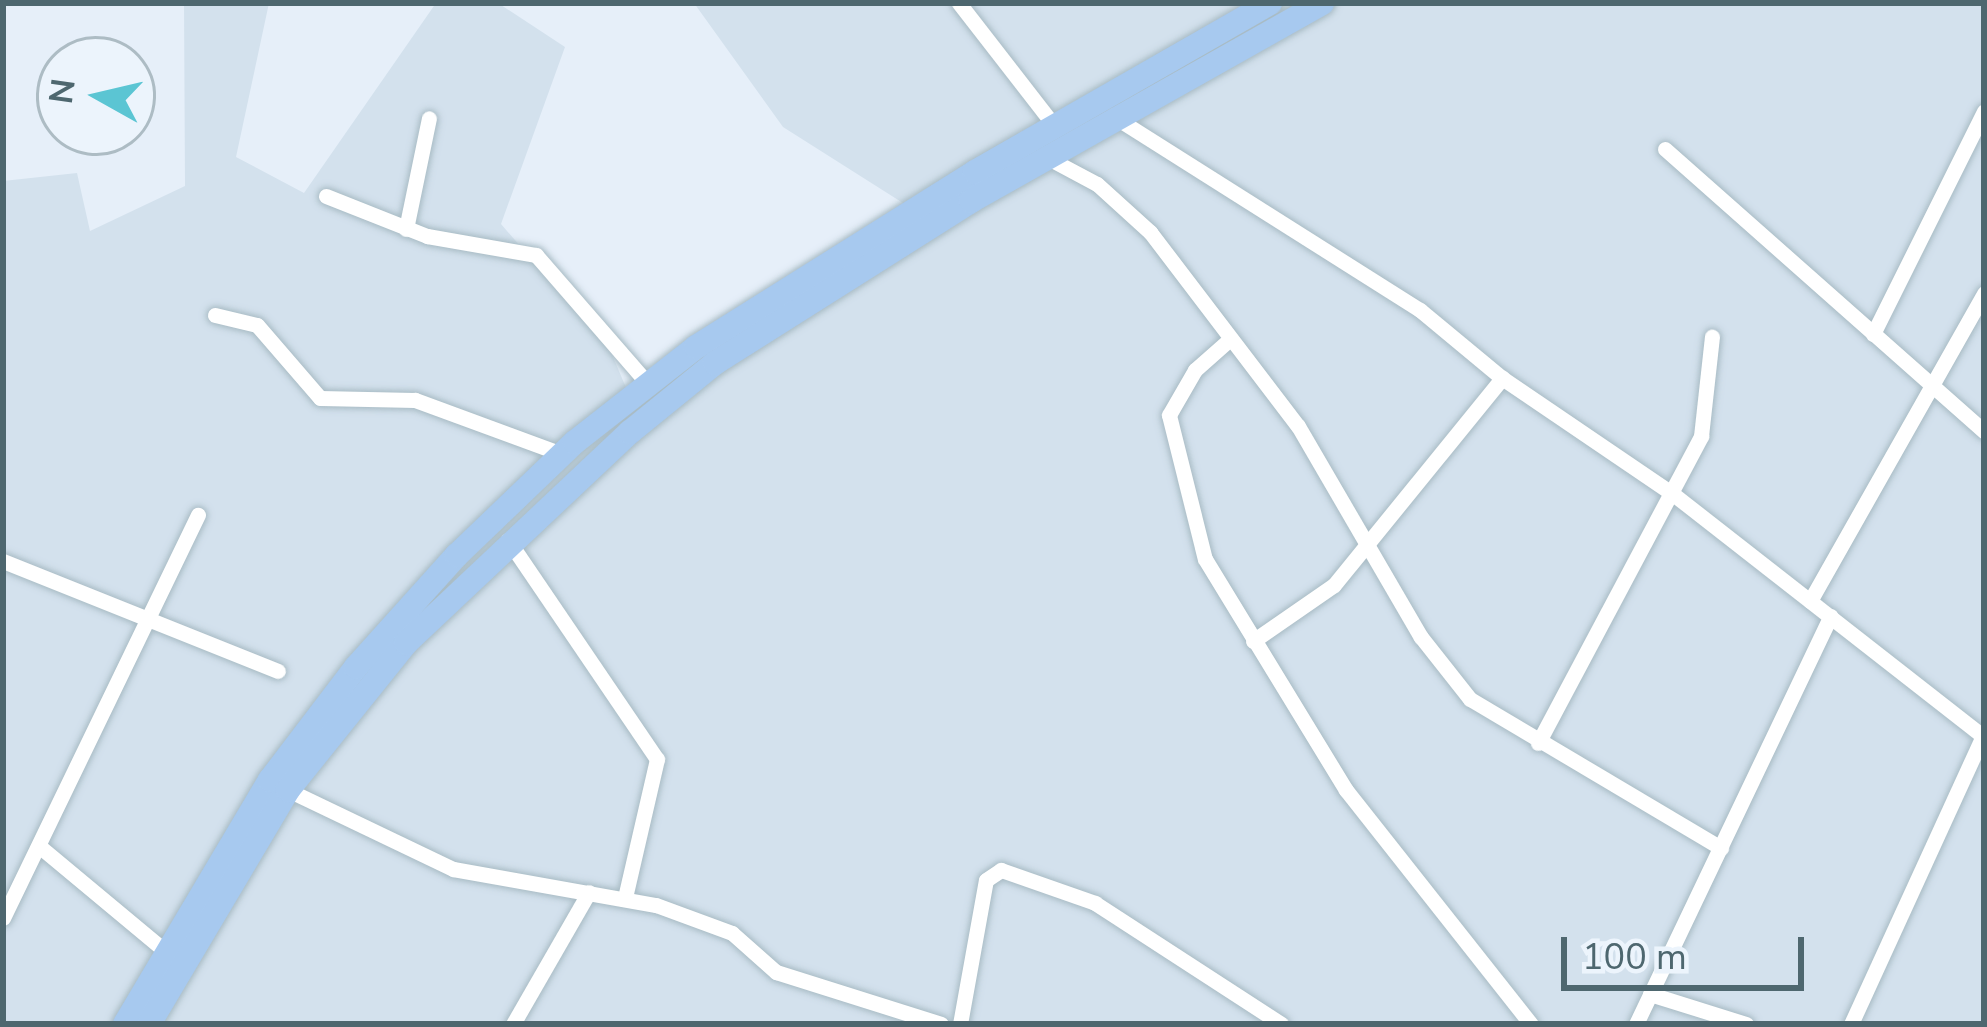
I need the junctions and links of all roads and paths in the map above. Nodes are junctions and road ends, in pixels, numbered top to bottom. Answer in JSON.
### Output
{"nodes":[{"id":1,"x":959,"y":3,"type":"edge"},
{"id":2,"x":1270,"y":3,"type":"edge"},
{"id":3,"x":1322,"y":3,"type":"edge"},
{"id":4,"x":1984,"y":111,"type":"edge"},
{"id":5,"x":1108,"y":113,"type":"junction"},
{"id":6,"x":429,"y":118,"type":"dead end"},
{"id":7,"x":1056,"y":128,"type":"junction"},
{"id":8,"x":1665,"y":148,"type":"dead end"},
{"id":9,"x":1048,"y":158,"type":"junction"},
{"id":10,"x":326,"y":196,"type":"dead end"},
{"id":11,"x":406,"y":229,"type":"junction"},
{"id":12,"x":1982,"y":300,"type":"edge"},
{"id":13,"x":215,"y":315,"type":"dead end"},
{"id":14,"x":1873,"y":334,"type":"junction"},
{"id":15,"x":1712,"y":337,"type":"dead end"},
{"id":16,"x":1230,"y":339,"type":"junction"},
{"id":17,"x":1502,"y":378,"type":"junction"},
{"id":18,"x":648,"y":384,"type":"junction"},
{"id":19,"x":1931,"y":392,"type":"junction"},
{"id":20,"x":1984,"y":430,"type":"edge"},
{"id":21,"x":562,"y":454,"type":"junction"},
{"id":22,"x":1672,"y":494,"type":"junction"},
{"id":23,"x":199,"y":515,"type":"dead end"},
{"id":24,"x":508,"y":540,"type":"junction"},
{"id":25,"x":1365,"y":542,"type":"junction"},
{"id":26,"x":3,"y":561,"type":"edge"},
{"id":27,"x":1810,"y":601,"type":"junction"},
{"id":28,"x":153,"y":615,"type":"junction"},
{"id":29,"x":1831,"y":616,"type":"junction"},
{"id":30,"x":1253,"y":641,"type":"junction"},
{"id":31,"x":278,"y":671,"type":"dead end"},
{"id":32,"x":1983,"y":736,"type":"edge"},
{"id":33,"x":1538,"y":743,"type":"junction"},
{"id":34,"x":287,"y":790,"type":"junction"},
{"id":35,"x":39,"y":846,"type":"junction"},
{"id":36,"x":1721,"y":848,"type":"junction"},
{"id":37,"x":589,"y":892,"type":"junction"},
{"id":38,"x":625,"y":898,"type":"junction"},
{"id":39,"x":3,"y":918,"type":"edge"},
{"id":40,"x":164,"y":950,"type":"junction"},
{"id":41,"x":1650,"y":994,"type":"junction"},
{"id":42,"x":125,"y":1024,"type":"edge"},
{"id":43,"x":149,"y":1024,"type":"edge"},
{"id":44,"x":513,"y":1024,"type":"edge"},
{"id":45,"x":941,"y":1024,"type":"edge"},
{"id":46,"x":960,"y":1024,"type":"edge"},
{"id":47,"x":1281,"y":1024,"type":"edge"},
{"id":48,"x":1531,"y":1024,"type":"edge"},
{"id":49,"x":1636,"y":1024,"type":"edge"},
{"id":50,"x":1747,"y":1024,"type":"edge"},
{"id":51,"x":1851,"y":1024,"type":"edge"}],
"edges":[{"from":1,"to":7,"type":"street"},
{"from":2,"to":5,"type":"main road"},
{"from":3,"to":5,"type":"main road"},
{"from":4,"to":14,"type":"street"},
{"from":5,"to":7,"type":"main road"},
{"from":5,"to":9,"type":"main road"},
{"from":5,"to":17,"type":"street"},
{"from":6,"to":11,"type":"street"},
{"from":7,"to":18,"type":"main road"},
{"from":8,"to":14,"type":"street"},
{"from":9,"to":16,"type":"street"},
{"from":9,"to":24,"type":"main road"},
{"from":10,"to":11,"type":"street"},
{"from":11,"to":18,"type":"street"},
{"from":12,"to":19,"type":"street"},
{"from":13,"to":21,"type":"street"},
{"from":14,"to":19,"type":"street"},
{"from":15,"to":22,"type":"street"},
{"from":16,"to":25,"type":"street"},
{"from":16,"to":30,"type":"street"},
{"from":17,"to":22,"type":"street"},
{"from":17,"to":25,"type":"street"},
{"from":18,"to":21,"type":"main road"},
{"from":19,"to":20,"type":"street"},
{"from":19,"to":27,"type":"street"},
{"from":21,"to":40,"type":"main road"},
{"from":22,"to":27,"type":"street"},
{"from":22,"to":33,"type":"street"},
{"from":23,"to":28,"type":"street"},
{"from":24,"to":34,"type":"main road"},
{"from":24,"to":38,"type":"street"},
{"from":25,"to":30,"type":"street"},
{"from":25,"to":33,"type":"street"},
{"from":26,"to":28,"type":"street"},
{"from":27,"to":29,"type":"street"},
{"from":28,"to":31,"type":"street"},
{"from":28,"to":35,"type":"street"},
{"from":29,"to":32,"type":"street"},
{"from":29,"to":36,"type":"street"},
{"from":30,"to":48,"type":"street"},
{"from":32,"to":51,"type":"street"},
{"from":33,"to":36,"type":"street"},
{"from":34,"to":37,"type":"street"},
{"from":34,"to":43,"type":"main road"},
{"from":35,"to":39,"type":"street"},
{"from":35,"to":40,"type":"street"},
{"from":36,"to":41,"type":"street"},
{"from":37,"to":38,"type":"street"},
{"from":37,"to":44,"type":"street"},
{"from":38,"to":45,"type":"street"},
{"from":40,"to":42,"type":"main road"},
{"from":41,"to":49,"type":"street"},
{"from":41,"to":50,"type":"street"},
{"from":46,"to":47,"type":"street"}]}
